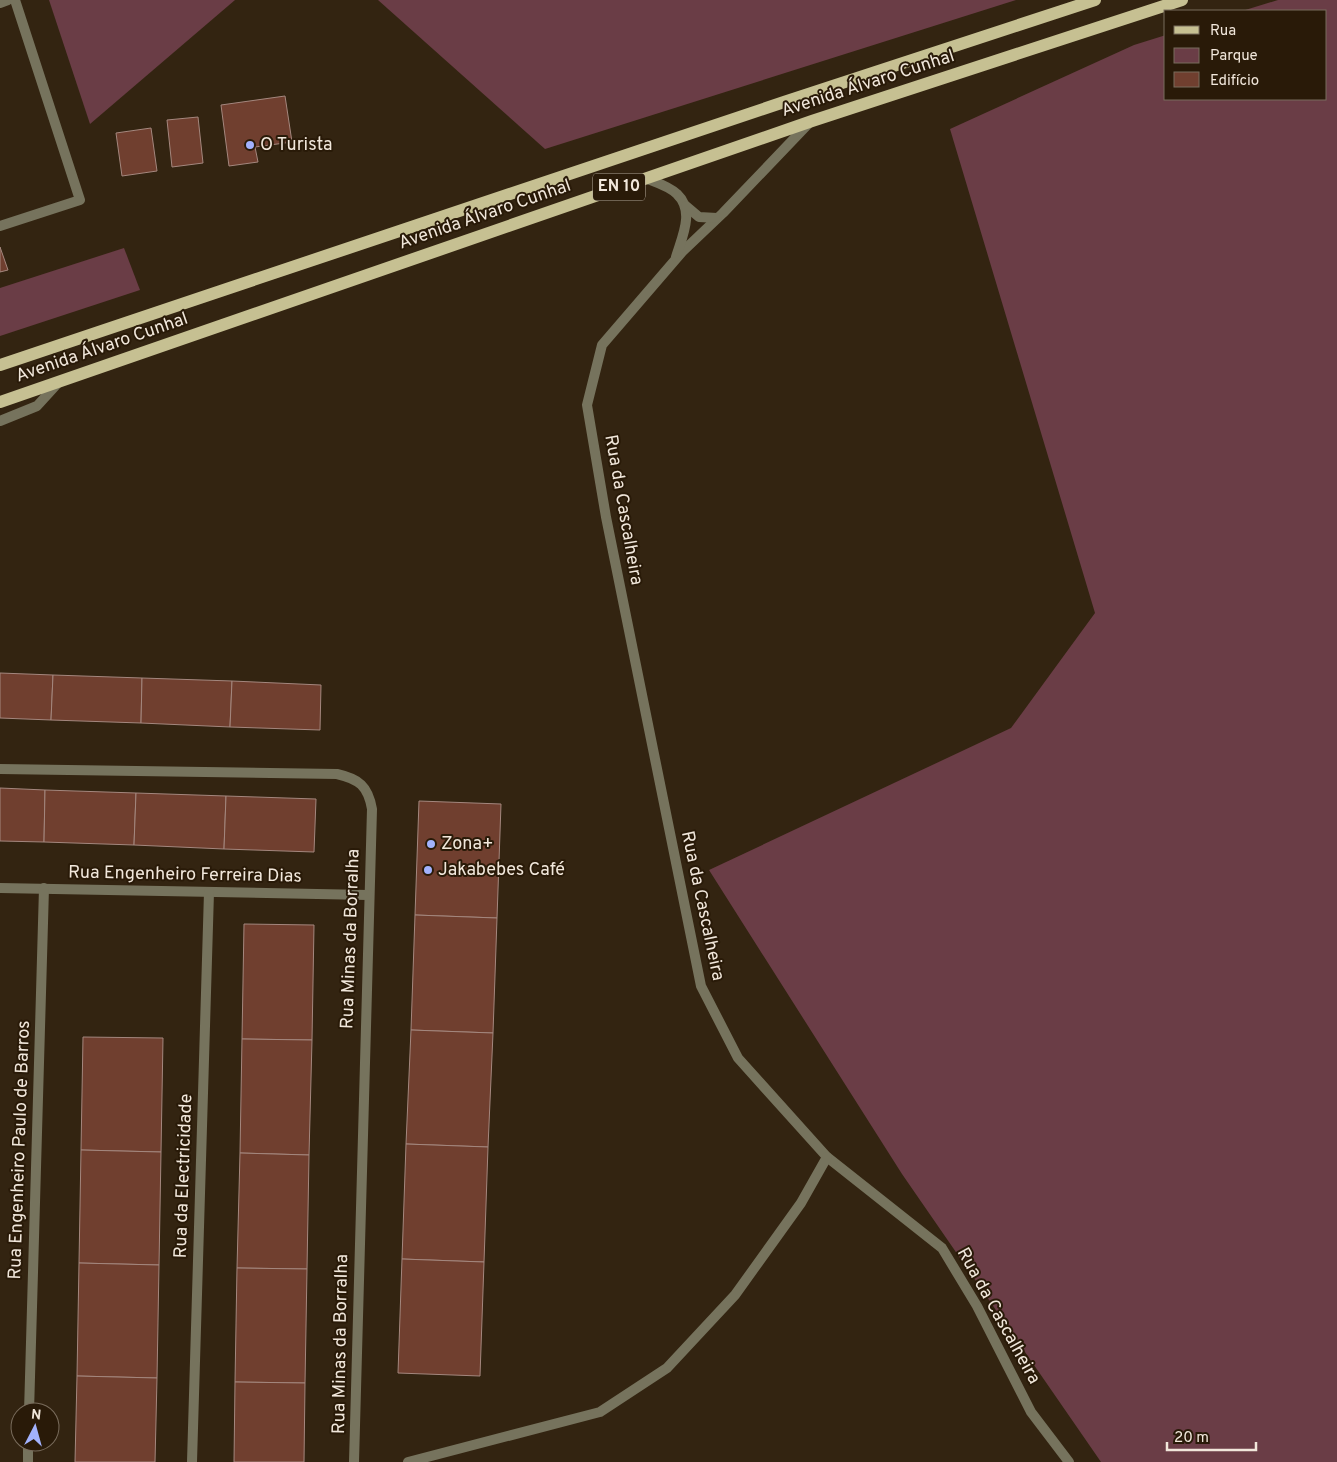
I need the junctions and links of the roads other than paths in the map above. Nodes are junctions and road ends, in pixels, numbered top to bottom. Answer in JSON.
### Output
{"nodes":[{"id":1,"x":8,"y":0,"type":"edge"},
{"id":2,"x":15,"y":0,"type":"edge"},
{"id":3,"x":1095,"y":0,"type":"edge"},
{"id":4,"x":1182,"y":0,"type":"edge"},
{"id":5,"x":0,"y":3,"type":"edge"},
{"id":6,"x":812,"y":121,"type":"junction"},
{"id":7,"x":644,"y":178,"type":"junction"},
{"id":8,"x":686,"y":206,"type":"junction"},
{"id":9,"x":717,"y":218,"type":"junction"},
{"id":10,"x":0,"y":226,"type":"edge"},
{"id":11,"x":675,"y":260,"type":"junction"},
{"id":12,"x":0,"y":365,"type":"edge"},
{"id":13,"x":58,"y":383,"type":"junction"},
{"id":14,"x":0,"y":402,"type":"edge"},
{"id":15,"x":0,"y":421,"type":"edge"},
{"id":16,"x":0,"y":769,"type":"edge"},
{"id":17,"x":0,"y":888,"type":"edge"},
{"id":18,"x":44,"y":888,"type":"junction"},
{"id":19,"x":209,"y":892,"type":"junction"},
{"id":20,"x":368,"y":895,"type":"junction"},
{"id":21,"x":827,"y":1157,"type":"junction"},
{"id":22,"x":29,"y":1402,"type":"edge"},
{"id":23,"x":192,"y":1462,"type":"edge"},
{"id":24,"x":354,"y":1462,"type":"edge"},
{"id":25,"x":408,"y":1462,"type":"edge"},
{"id":26,"x":1069,"y":1462,"type":"edge"}],
"edges":[{"from":1,"to":5,"type":"street"},
{"from":2,"to":10,"type":"street"},
{"from":3,"to":12,"type":"main road","name":"Avenida Álvaro Cunhal","number":"EN 10"},
{"from":4,"to":6,"type":"main road","name":"Avenida Álvaro Cunhal","number":"EN 10"},
{"from":6,"to":7,"type":"main road","name":"Avenida Álvaro Cunhal","number":"EN 10"},
{"from":6,"to":9,"type":"street","name":"Rua da Cascalheira"},
{"from":7,"to":8,"type":"street"},
{"from":7,"to":13,"type":"main road","name":"Avenida Álvaro Cunhal","number":"EN 10"},
{"from":8,"to":9,"type":"street"},
{"from":8,"to":11,"type":"street"},
{"from":9,"to":11,"type":"street","name":"Rua da Cascalheira"},
{"from":11,"to":21,"type":"street","name":"Rua da Cascalheira"},
{"from":13,"to":14,"type":"main road","name":"Avenida Álvaro Cunhal","number":"EN 10"},
{"from":13,"to":15,"type":"street"},
{"from":16,"to":20,"type":"street","name":"Rua Minas da Borralha"},
{"from":17,"to":18,"type":"street","name":"Rua Engenheiro Ferreira Dias"},
{"from":18,"to":19,"type":"street","name":"Rua Engenheiro Ferreira Dias"},
{"from":18,"to":22,"type":"street","name":"Rua Engenheiro Paulo de Barros"},
{"from":19,"to":20,"type":"street","name":"Rua Engenheiro Ferreira Dias"},
{"from":19,"to":23,"type":"street","name":"Rua da Electricidade"},
{"from":20,"to":24,"type":"street","name":"Rua Minas da Borralha"},
{"from":21,"to":25,"type":"street"},
{"from":21,"to":26,"type":"street","name":"Rua da Cascalheira"}]}
